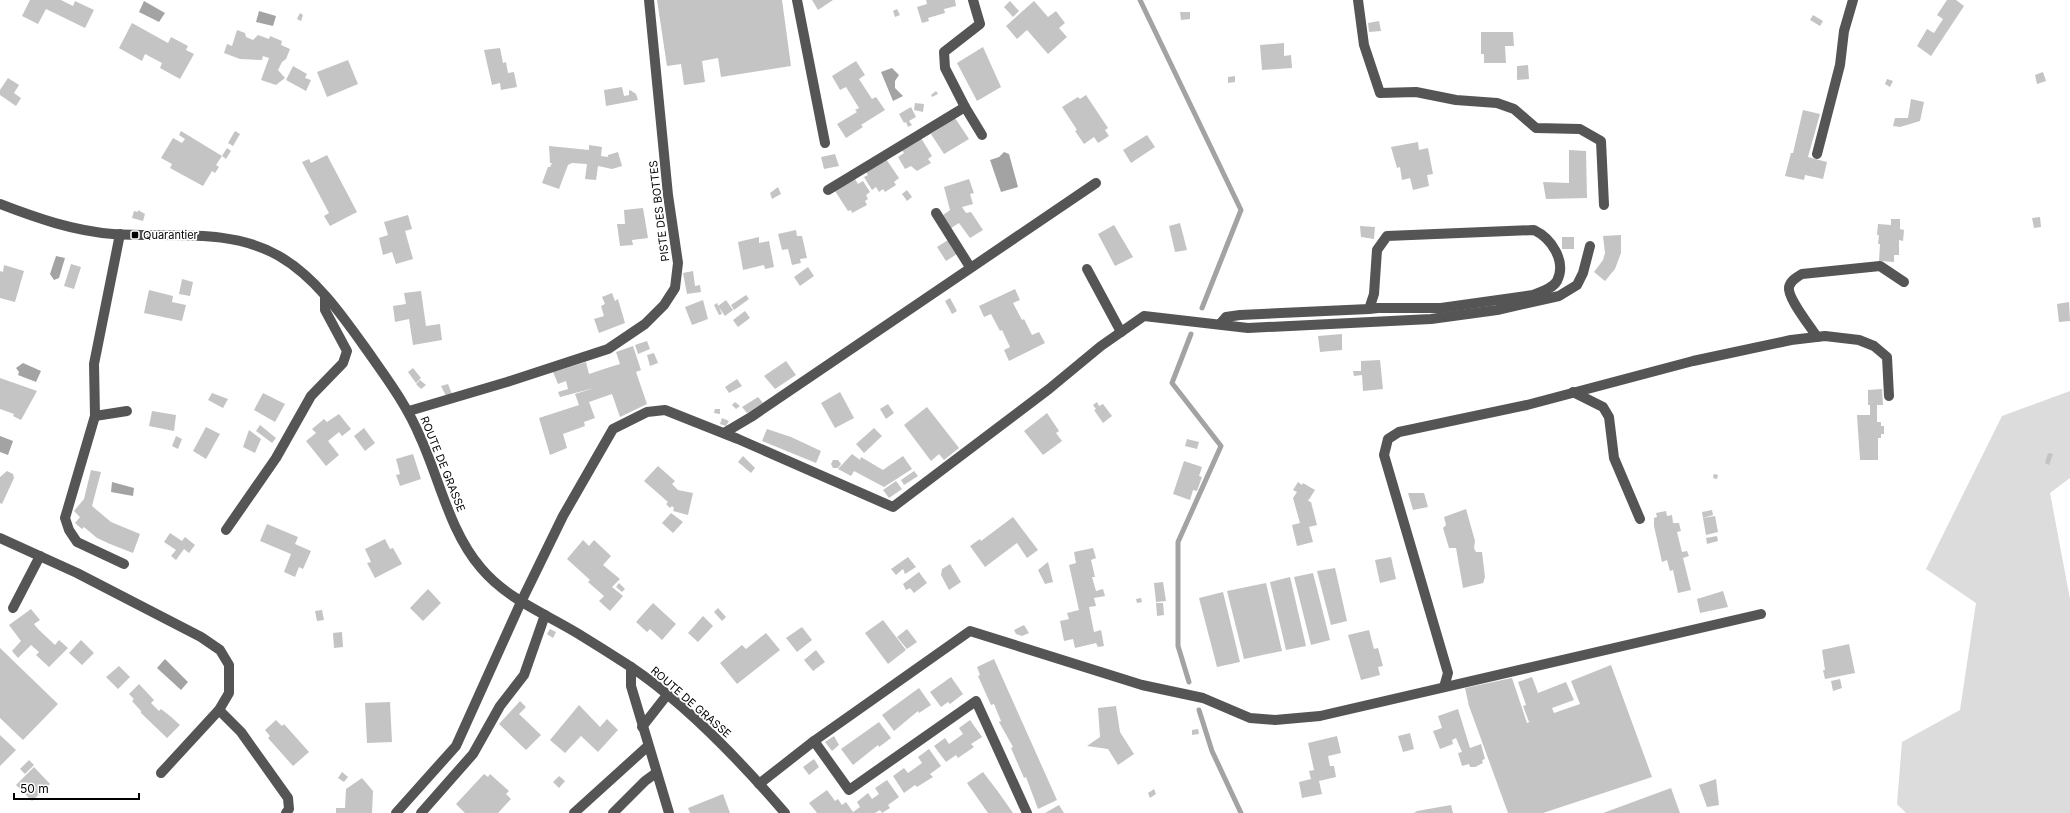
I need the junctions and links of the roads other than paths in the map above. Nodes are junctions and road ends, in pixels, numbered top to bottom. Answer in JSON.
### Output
{"nodes":[{"id":1,"x":649,"y":0,"type":"edge"},
{"id":2,"x":797,"y":0,"type":"edge"},
{"id":3,"x":973,"y":0,"type":"edge"},
{"id":4,"x":1358,"y":0,"type":"edge"},
{"id":5,"x":1853,"y":0,"type":"edge"},
{"id":6,"x":965,"y":107,"type":"junction"},
{"id":7,"x":982,"y":135,"type":"dead end"},
{"id":8,"x":825,"y":143,"type":"dead end"},
{"id":9,"x":1817,"y":154,"type":"dead end"},
{"id":10,"x":1096,"y":183,"type":"dead end"},
{"id":11,"x":828,"y":190,"type":"dead end"},
{"id":12,"x":0,"y":204,"type":"edge"},
{"id":13,"x":1604,"y":205,"type":"dead end"},
{"id":14,"x":936,"y":213,"type":"dead end"},
{"id":15,"x":120,"y":234,"type":"junction"},
{"id":16,"x":1590,"y":246,"type":"dead end"},
{"id":17,"x":970,"y":267,"type":"junction"},
{"id":18,"x":1087,"y":269,"type":"dead end"},
{"id":19,"x":1904,"y":282,"type":"dead end"},
{"id":20,"x":325,"y":296,"type":"junction"},
{"id":21,"x":1368,"y":308,"type":"junction"},
{"id":22,"x":1220,"y":324,"type":"junction"},
{"id":23,"x":1121,"y":332,"type":"junction"},
{"id":24,"x":1817,"y":337,"type":"junction"},
{"id":25,"x":1574,"y":392,"type":"junction"},
{"id":26,"x":1889,"y":396,"type":"dead end"},
{"id":27,"x":127,"y":411,"type":"dead end"},
{"id":28,"x":409,"y":411,"type":"junction"},
{"id":29,"x":95,"y":416,"type":"junction"},
{"id":30,"x":724,"y":433,"type":"junction"},
{"id":31,"x":1640,"y":519,"type":"dead end"},
{"id":32,"x":226,"y":530,"type":"dead end"},
{"id":33,"x":0,"y":538,"type":"edge"},
{"id":34,"x":40,"y":556,"type":"junction"},
{"id":35,"x":124,"y":564,"type":"dead end"},
{"id":36,"x":521,"y":602,"type":"junction"},
{"id":37,"x":13,"y":608,"type":"dead end"},
{"id":38,"x":1762,"y":614,"type":"dead end"},
{"id":39,"x":545,"y":616,"type":"junction"},
{"id":40,"x":631,"y":667,"type":"junction"},
{"id":41,"x":1444,"y":687,"type":"junction"},
{"id":42,"x":667,"y":695,"type":"junction"},
{"id":43,"x":219,"y":710,"type":"junction"},
{"id":44,"x":642,"y":727,"type":"junction"},
{"id":45,"x":814,"y":741,"type":"junction"},
{"id":46,"x":648,"y":746,"type":"junction"},
{"id":47,"x":161,"y":773,"type":"dead end"},
{"id":48,"x":656,"y":773,"type":"junction"},
{"id":49,"x":759,"y":784,"type":"junction"},
{"id":50,"x":286,"y":813,"type":"edge"},
{"id":51,"x":396,"y":813,"type":"edge"},
{"id":52,"x":421,"y":813,"type":"edge"},
{"id":53,"x":574,"y":813,"type":"edge"},
{"id":54,"x":613,"y":813,"type":"edge"},
{"id":55,"x":669,"y":813,"type":"edge"},
{"id":56,"x":785,"y":813,"type":"edge"},
{"id":57,"x":1027,"y":813,"type":"edge"}],
"edges":[{"from":1,"to":28,"type":"street","name":"PISTE DES BOTTES"},
{"from":2,"to":8,"type":"street"},
{"from":3,"to":6,"type":"street"},
{"from":4,"to":13,"type":"street"},
{"from":5,"to":9,"type":"street"},
{"from":6,"to":7,"type":"street"},
{"from":6,"to":11,"type":"street"},
{"from":10,"to":17,"type":"street"},
{"from":12,"to":15,"type":"street","name":"ROUTE DE GRASSE"},
{"from":14,"to":17,"type":"street"},
{"from":15,"to":20,"type":"street","name":"ROUTE DE GRASSE"},
{"from":15,"to":29,"type":"street"},
{"from":16,"to":22,"type":"street"},
{"from":17,"to":30,"type":"street"},
{"from":18,"to":23,"type":"street"},
{"from":19,"to":24,"type":"street"},
{"from":20,"to":28,"type":"street","name":"ROUTE DE GRASSE"},
{"from":20,"to":32,"type":"street"},
{"from":21,"to":21,"type":"street"},
{"from":21,"to":22,"type":"street"},
{"from":22,"to":23,"type":"street"},
{"from":23,"to":30,"type":"street"},
{"from":24,"to":25,"type":"street"},
{"from":24,"to":26,"type":"street"},
{"from":25,"to":31,"type":"street"},
{"from":25,"to":41,"type":"street"},
{"from":27,"to":29,"type":"street"},
{"from":28,"to":36,"type":"street","name":"ROUTE DE GRASSE"},
{"from":29,"to":35,"type":"street"},
{"from":30,"to":36,"type":"street"},
{"from":33,"to":34,"type":"street"},
{"from":34,"to":37,"type":"street"},
{"from":34,"to":43,"type":"street"},
{"from":36,"to":39,"type":"street","name":"ROUTE DE GRASSE"},
{"from":36,"to":51,"type":"street"},
{"from":38,"to":41,"type":"street"},
{"from":39,"to":40,"type":"street","name":"ROUTE DE GRASSE"},
{"from":39,"to":52,"type":"street"},
{"from":40,"to":42,"type":"street","name":"ROUTE DE GRASSE"},
{"from":40,"to":44,"type":"street"},
{"from":41,"to":45,"type":"street"},
{"from":42,"to":44,"type":"street"},
{"from":42,"to":49,"type":"street","name":"ROUTE DE GRASSE"},
{"from":43,"to":47,"type":"street"},
{"from":43,"to":50,"type":"street"},
{"from":44,"to":46,"type":"street"},
{"from":45,"to":49,"type":"street"},
{"from":45,"to":57,"type":"street"},
{"from":46,"to":48,"type":"street"},
{"from":46,"to":53,"type":"street"},
{"from":48,"to":54,"type":"street"},
{"from":48,"to":55,"type":"street"},
{"from":49,"to":56,"type":"street","name":"ROUTE DE GRASSE"}]}
